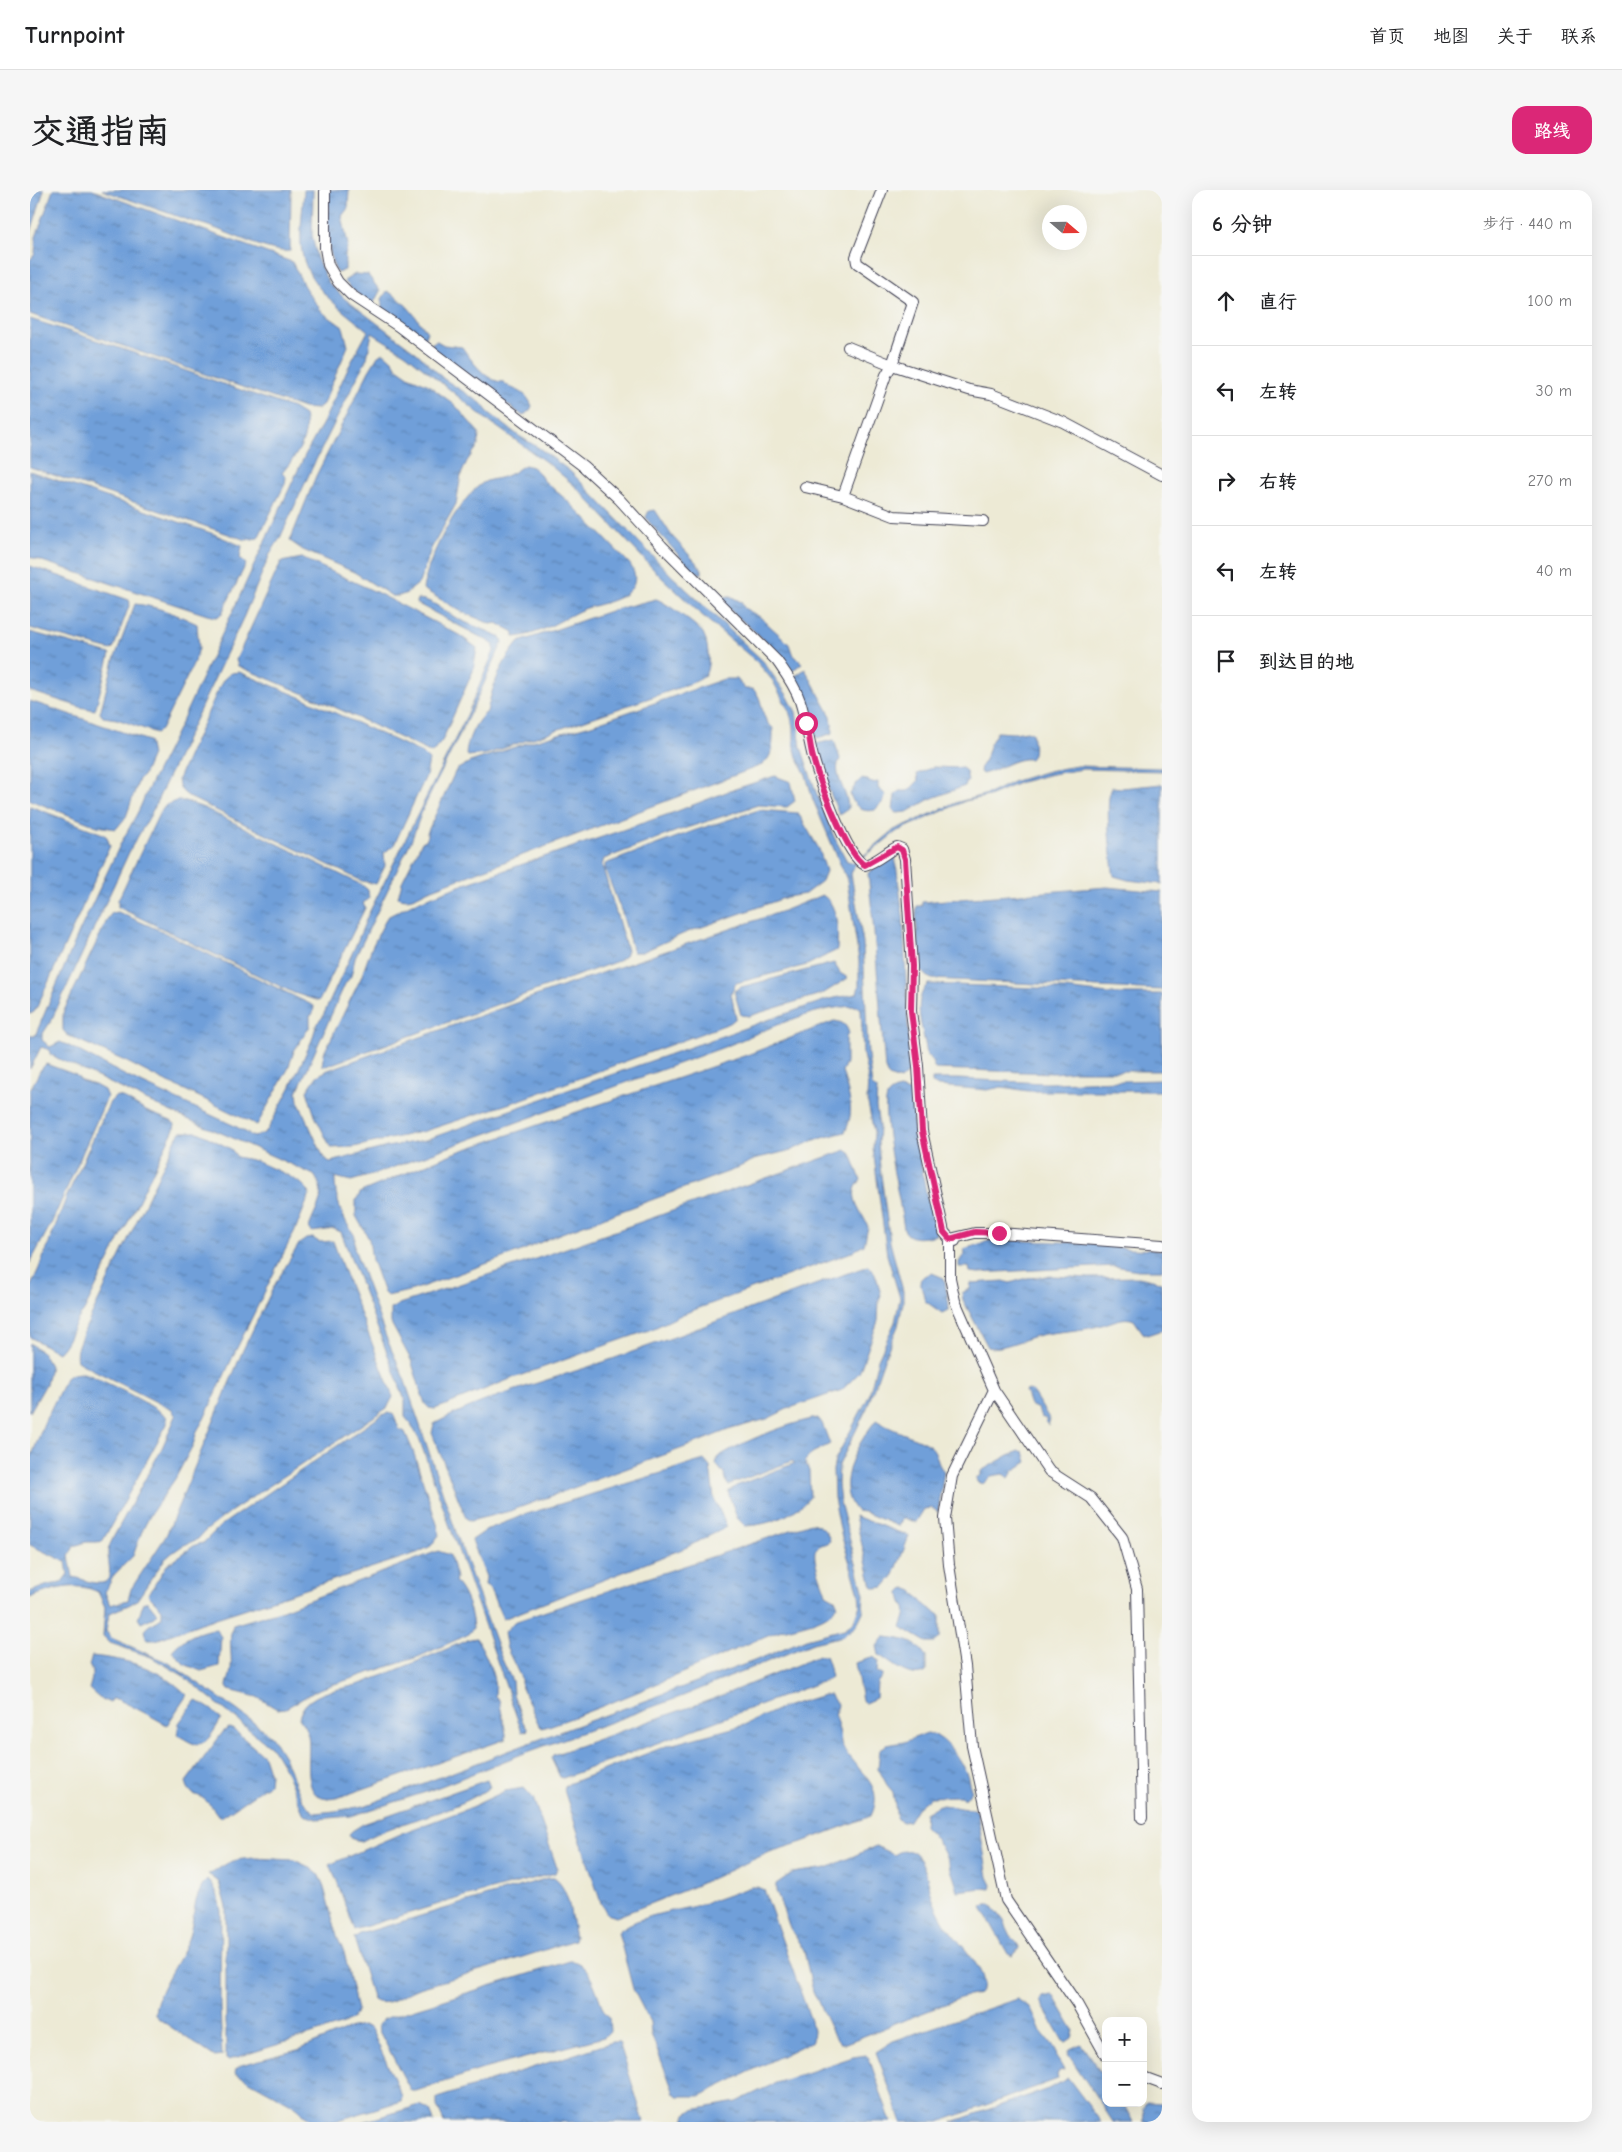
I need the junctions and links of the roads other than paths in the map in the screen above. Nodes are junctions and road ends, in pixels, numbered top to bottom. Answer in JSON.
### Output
{"nodes":[{"id":1,"x":325,"y":190,"type":"edge"},
{"id":2,"x":882,"y":190,"type":"edge"},
{"id":3,"x":848,"y":347,"type":"dead end"},
{"id":4,"x":892,"y":365,"type":"junction"},
{"id":5,"x":1162,"y":475,"type":"edge"},
{"id":6,"x":805,"y":487,"type":"dead end"},
{"id":7,"x":843,"y":496,"type":"junction"},
{"id":8,"x":983,"y":521,"type":"dead end"},
{"id":9,"x":953,"y":1240,"type":"junction"},
{"id":10,"x":1162,"y":1246,"type":"edge"},
{"id":11,"x":994,"y":1390,"type":"junction"},
{"id":12,"x":1142,"y":1818,"type":"dead end"},
{"id":13,"x":1102,"y":2049,"type":"edge"},
{"id":14,"x":1147,"y":2078,"type":"edge"},
{"id":15,"x":1162,"y":2084,"type":"edge"}],
"edges":[{"from":1,"to":9,"type":"street"},
{"from":2,"to":4,"type":"street"},
{"from":3,"to":4,"type":"street"},
{"from":4,"to":5,"type":"street"},
{"from":4,"to":7,"type":"street"},
{"from":6,"to":7,"type":"street"},
{"from":7,"to":8,"type":"street"},
{"from":9,"to":10,"type":"street"},
{"from":9,"to":11,"type":"street"},
{"from":11,"to":12,"type":"street"},
{"from":11,"to":13,"type":"street"},
{"from":14,"to":15,"type":"street"}]}
